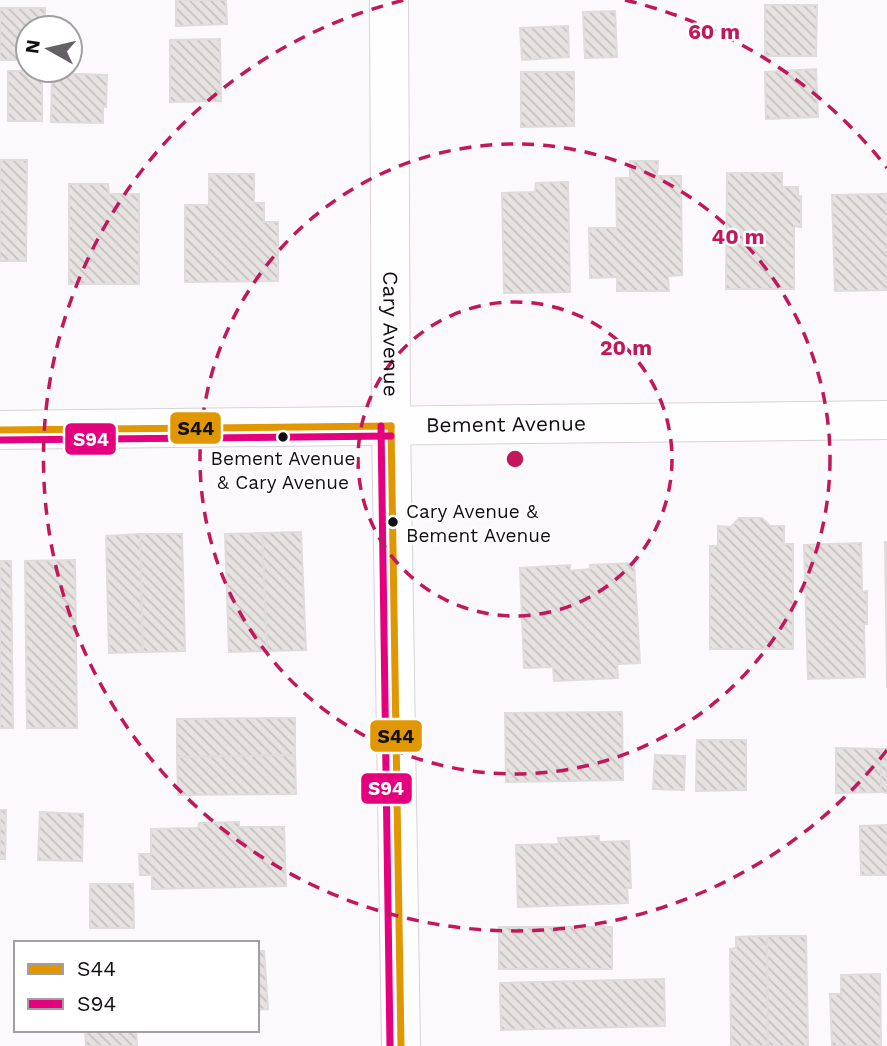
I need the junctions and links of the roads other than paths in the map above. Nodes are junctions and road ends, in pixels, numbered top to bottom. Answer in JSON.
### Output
{"nodes":[{"id":1,"x":389,"y":0,"type":"edge"},
{"id":2,"x":887,"y":420,"type":"edge"},
{"id":3,"x":391,"y":426,"type":"junction"},
{"id":4,"x":0,"y":430,"type":"edge"},
{"id":5,"x":401,"y":1046,"type":"edge"}],
"edges":[{"from":1,"to":3,"type":"street","name":"Cary Avenue"},
{"from":2,"to":3,"type":"street","name":"Bement Avenue"},
{"from":3,"to":4,"type":"street","name":"Bement Avenue"},
{"from":3,"to":5,"type":"street","name":"Cary Avenue"}]}
